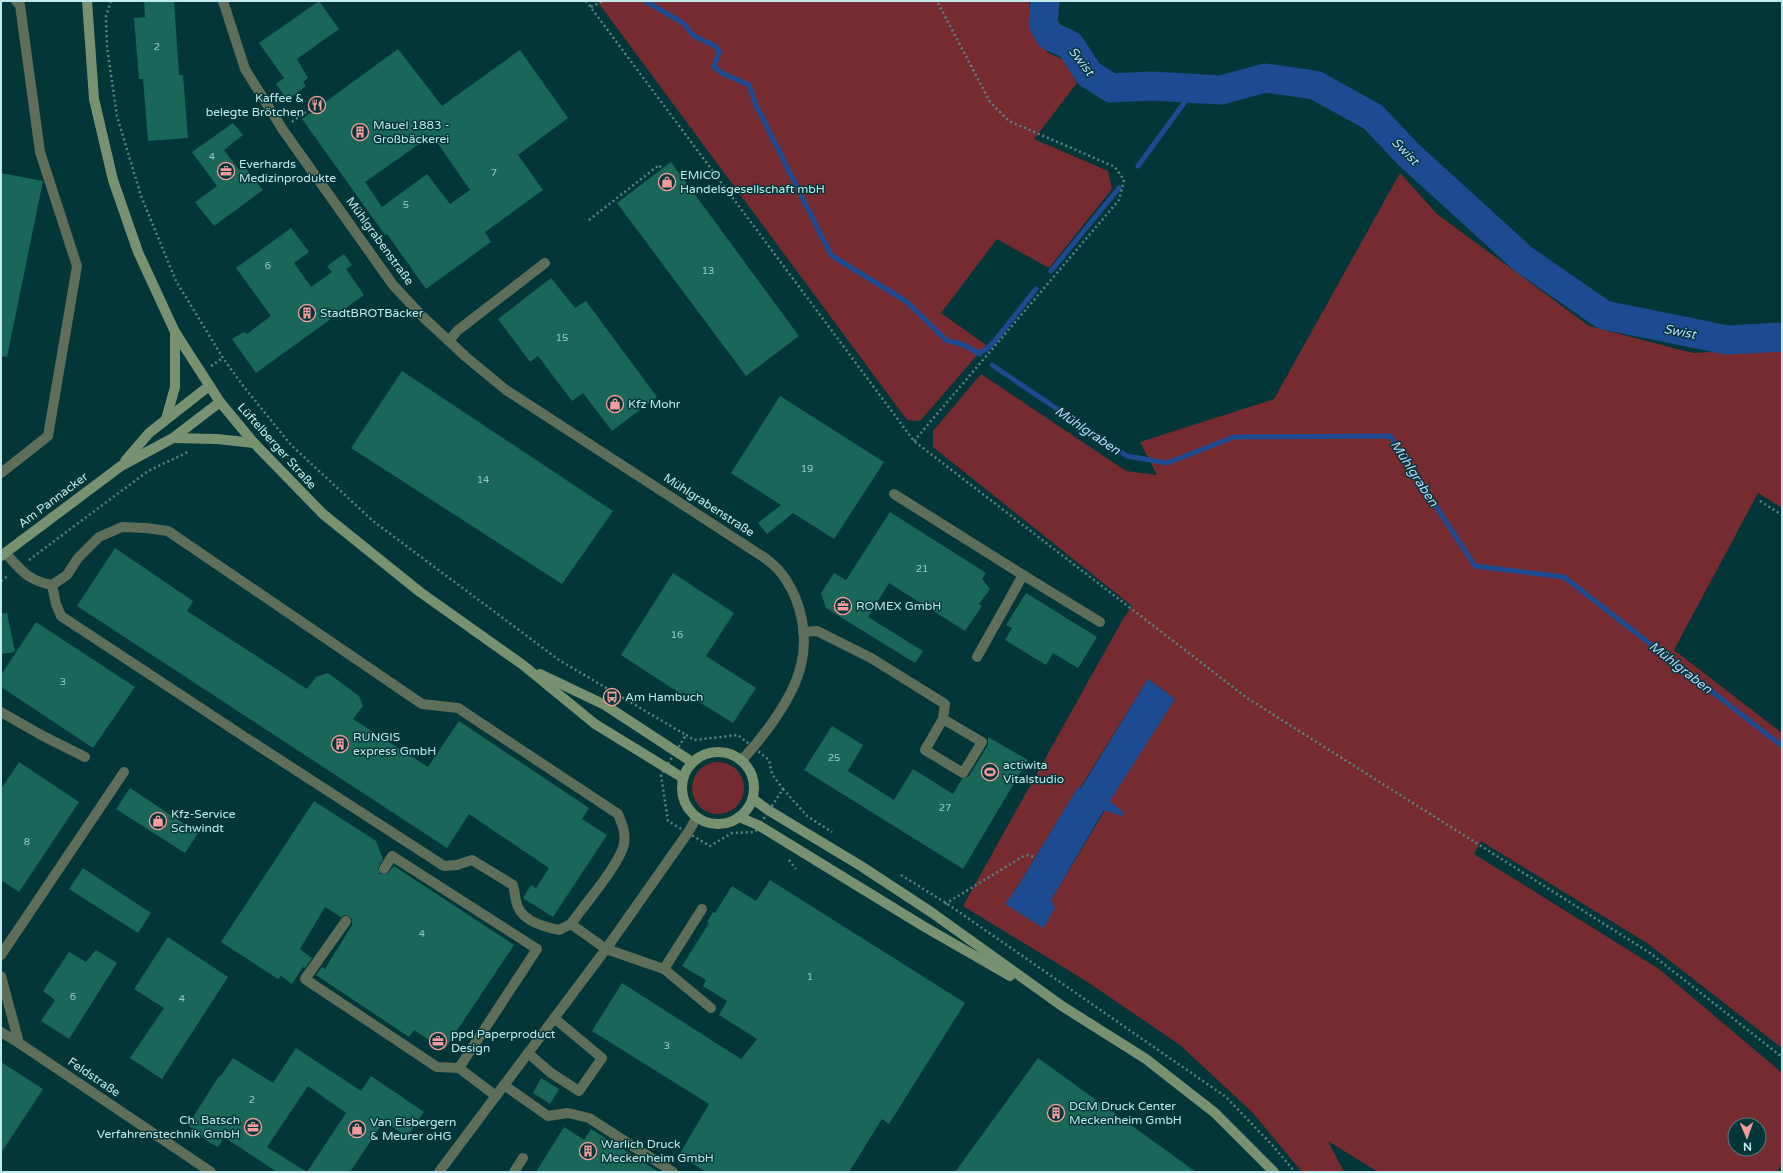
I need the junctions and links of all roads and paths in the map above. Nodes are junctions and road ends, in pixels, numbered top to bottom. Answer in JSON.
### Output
{"nodes":[{"id":1,"x":16,"y":1,"type":"edge"},
{"id":2,"x":87,"y":1,"type":"edge"},
{"id":3,"x":111,"y":1,"type":"edge"},
{"id":4,"x":223,"y":1,"type":"edge"},
{"id":5,"x":586,"y":1,"type":"edge"},
{"id":6,"x":603,"y":1,"type":"edge"},
{"id":7,"x":937,"y":1,"type":"edge"},
{"id":8,"x":591,"y":7,"type":"junction"},
{"id":9,"x":310,"y":109,"type":"dead end"},
{"id":10,"x":293,"y":122,"type":"dead end"},
{"id":11,"x":662,"y":169,"type":"dead end"},
{"id":12,"x":589,"y":220,"type":"dead end"},
{"id":13,"x":545,"y":264,"type":"dead end"},
{"id":14,"x":176,"y":332,"type":"junction"},
{"id":15,"x":449,"y":341,"type":"junction"},
{"id":16,"x":209,"y":386,"type":"junction"},
{"id":17,"x":220,"y":402,"type":"junction"},
{"id":18,"x":166,"y":419,"type":"junction"},
{"id":19,"x":173,"y":438,"type":"junction"},
{"id":20,"x":914,"y":441,"type":"junction"},
{"id":21,"x":254,"y":443,"type":"junction"},
{"id":22,"x":121,"y":466,"type":"junction"},
{"id":23,"x":1,"y":473,"type":"edge"},
{"id":24,"x":894,"y":494,"type":"dead end"},
{"id":25,"x":1760,"y":501,"type":"dead end"},
{"id":26,"x":1782,"y":515,"type":"edge"},
{"id":27,"x":3,"y":554,"type":"edge"},
{"id":28,"x":1023,"y":575,"type":"junction"},
{"id":29,"x":52,"y":585,"type":"junction"},
{"id":30,"x":1100,"y":622,"type":"dead end"},
{"id":31,"x":803,"y":632,"type":"junction"},
{"id":32,"x":977,"y":657,"type":"dead end"},
{"id":33,"x":523,"y":666,"type":"junction"},
{"id":34,"x":1,"y":712,"type":"edge"},
{"id":35,"x":943,"y":719,"type":"junction"},
{"id":36,"x":686,"y":735,"type":"junction"},
{"id":37,"x":754,"y":747,"type":"junction"},
{"id":38,"x":676,"y":751,"type":"junction"},
{"id":39,"x":85,"y":757,"type":"dead end"},
{"id":40,"x":742,"y":760,"type":"junction"},
{"id":41,"x":692,"y":762,"type":"junction"},
{"id":42,"x":666,"y":768,"type":"junction"},
{"id":43,"x":124,"y":772,"type":"dead end"},
{"id":44,"x":683,"y":778,"type":"junction"},
{"id":45,"x":783,"y":789,"type":"junction"},
{"id":46,"x":753,"y":799,"type":"junction"},
{"id":47,"x":768,"y":810,"type":"junction"},
{"id":48,"x":697,"y":817,"type":"junction"},
{"id":49,"x":739,"y":817,"type":"junction"},
{"id":50,"x":758,"y":825,"type":"junction"},
{"id":51,"x":834,"y":833,"type":"dead end"},
{"id":52,"x":687,"y":834,"type":"junction"},
{"id":53,"x":1034,"y":857,"type":"dead end"},
{"id":54,"x":384,"y":869,"type":"dead end"},
{"id":55,"x":900,"y":874,"type":"dead end"},
{"id":56,"x":946,"y":903,"type":"junction"},
{"id":57,"x":702,"y":909,"type":"dead end"},
{"id":58,"x":930,"y":912,"type":"junction"},
{"id":59,"x":346,"y":921,"type":"dead end"},
{"id":60,"x":571,"y":924,"type":"junction"},
{"id":61,"x":606,"y":949,"type":"junction"},
{"id":62,"x":1,"y":955,"type":"edge"},
{"id":63,"x":664,"y":969,"type":"junction"},
{"id":64,"x":1,"y":976,"type":"edge"},
{"id":65,"x":1062,"y":1006,"type":"junction"},
{"id":66,"x":711,"y":1008,"type":"dead end"},
{"id":67,"x":554,"y":1018,"type":"junction"},
{"id":68,"x":1,"y":1032,"type":"edge"},
{"id":69,"x":19,"y":1042,"type":"junction"},
{"id":70,"x":528,"y":1053,"type":"junction"},
{"id":71,"x":1782,"y":1057,"type":"edge"},
{"id":72,"x":459,"y":1068,"type":"junction"},
{"id":73,"x":504,"y":1085,"type":"junction"},
{"id":74,"x":496,"y":1096,"type":"junction"},
{"id":75,"x":523,"y":1158,"type":"dead end"},
{"id":76,"x":440,"y":1171,"type":"edge"},
{"id":77,"x":211,"y":1172,"type":"edge"},
{"id":78,"x":514,"y":1172,"type":"edge"},
{"id":79,"x":673,"y":1172,"type":"edge"},
{"id":80,"x":1274,"y":1172,"type":"edge"},
{"id":81,"x":1295,"y":1172,"type":"edge"},
{"id":82,"x":1338,"y":1172,"type":"edge"},
{"id":83,"x":1350,"y":1172,"type":"edge"}],
"edges":[{"from":1,"to":23,"type":"street"},
{"from":2,"to":14,"type":"main road","name":"Lüftelberger Straße"},
{"from":3,"to":36,"type":"path"},
{"from":4,"to":15,"type":"street","name":"Mühlgrabenstraße"},
{"from":5,"to":8,"type":"path"},
{"from":6,"to":8,"type":"path"},
{"from":7,"to":20,"type":"path"},
{"from":8,"to":20,"type":"path"},
{"from":9,"to":10,"type":"path"},
{"from":11,"to":12,"type":"path"},
{"from":13,"to":15,"type":"street"},
{"from":14,"to":16,"type":"main road","name":"Lüftelberger Straße"},
{"from":14,"to":18,"type":"main road"},
{"from":15,"to":31,"type":"street","name":"Mühlgrabenstraße"},
{"from":16,"to":17,"type":"main road","name":"Lüftelberger Straße"},
{"from":16,"to":18,"type":"main road","name":"Am Pannacker"},
{"from":17,"to":19,"type":"main road","name":"Am Pannacker"},
{"from":17,"to":21,"type":"main road","name":"Lüftelberger Straße"},
{"from":18,"to":22,"type":"main road","name":"Am Pannacker"},
{"from":19,"to":21,"type":"main road"},
{"from":19,"to":22,"type":"main road","name":"Am Pannacker"},
{"from":20,"to":71,"type":"path"},
{"from":21,"to":33,"type":"main road","name":"Lüftelberger Straße"},
{"from":22,"to":27,"type":"main road","name":"Am Pannacker"},
{"from":24,"to":28,"type":"street"},
{"from":25,"to":26,"type":"path"},
{"from":27,"to":29,"type":"street"},
{"from":28,"to":30,"type":"street"},
{"from":28,"to":32,"type":"street"},
{"from":29,"to":60,"type":"street"},
{"from":29,"to":60,"type":"street"},
{"from":31,"to":35,"type":"street"},
{"from":31,"to":37,"type":"street","name":"Mühlgrabenstraße"},
{"from":33,"to":38,"type":"main road","name":"Lüftelberger Straße"},
{"from":33,"to":42,"type":"main road","name":"Lüftelberger Straße"},
{"from":34,"to":39,"type":"street"},
{"from":35,"to":35,"type":"street"},
{"from":36,"to":37,"type":"path"},
{"from":36,"to":38,"type":"path"},
{"from":37,"to":40,"type":"street","name":"Mühlgrabenstraße"},
{"from":37,"to":45,"type":"path"},
{"from":38,"to":41,"type":"main road","name":"Lüftelberger Straße"},
{"from":38,"to":42,"type":"path"},
{"from":40,"to":41,"type":"main road"},
{"from":40,"to":46,"type":"main road"},
{"from":41,"to":44,"type":"main road"},
{"from":42,"to":44,"type":"main road","name":"Lüftelberger Straße"},
{"from":42,"to":52,"type":"path"},
{"from":43,"to":62,"type":"street"},
{"from":44,"to":48,"type":"main road"},
{"from":45,"to":47,"type":"path"},
{"from":45,"to":51,"type":"path"},
{"from":46,"to":47,"type":"main road"},
{"from":46,"to":49,"type":"main road"},
{"from":47,"to":50,"type":"path"},
{"from":47,"to":58,"type":"main road"},
{"from":48,"to":49,"type":"main road"},
{"from":48,"to":52,"type":"street"},
{"from":49,"to":50,"type":"main road"},
{"from":50,"to":52,"type":"path"},
{"from":50,"to":65,"type":"main road"},
{"from":52,"to":61,"type":"street"},
{"from":53,"to":56,"type":"path"},
{"from":54,"to":72,"type":"street"},
{"from":55,"to":56,"type":"path"},
{"from":56,"to":58,"type":"path"},
{"from":56,"to":81,"type":"path"},
{"from":57,"to":63,"type":"street"},
{"from":58,"to":65,"type":"main road"},
{"from":59,"to":72,"type":"street"},
{"from":60,"to":61,"type":"street"},
{"from":61,"to":63,"type":"street"},
{"from":61,"to":67,"type":"street"},
{"from":63,"to":66,"type":"street"},
{"from":64,"to":69,"type":"street"},
{"from":65,"to":80,"type":"main road"},
{"from":67,"to":70,"type":"street"},
{"from":67,"to":70,"type":"street"},
{"from":68,"to":69,"type":"street","name":"Feldstraße"},
{"from":69,"to":77,"type":"street","name":"Feldstraße"},
{"from":70,"to":73,"type":"street"},
{"from":72,"to":74,"type":"street"},
{"from":73,"to":74,"type":"street"},
{"from":73,"to":79,"type":"street"},
{"from":74,"to":76,"type":"street"},
{"from":75,"to":78,"type":"street"},
{"from":82,"to":83,"type":"path"}]}
